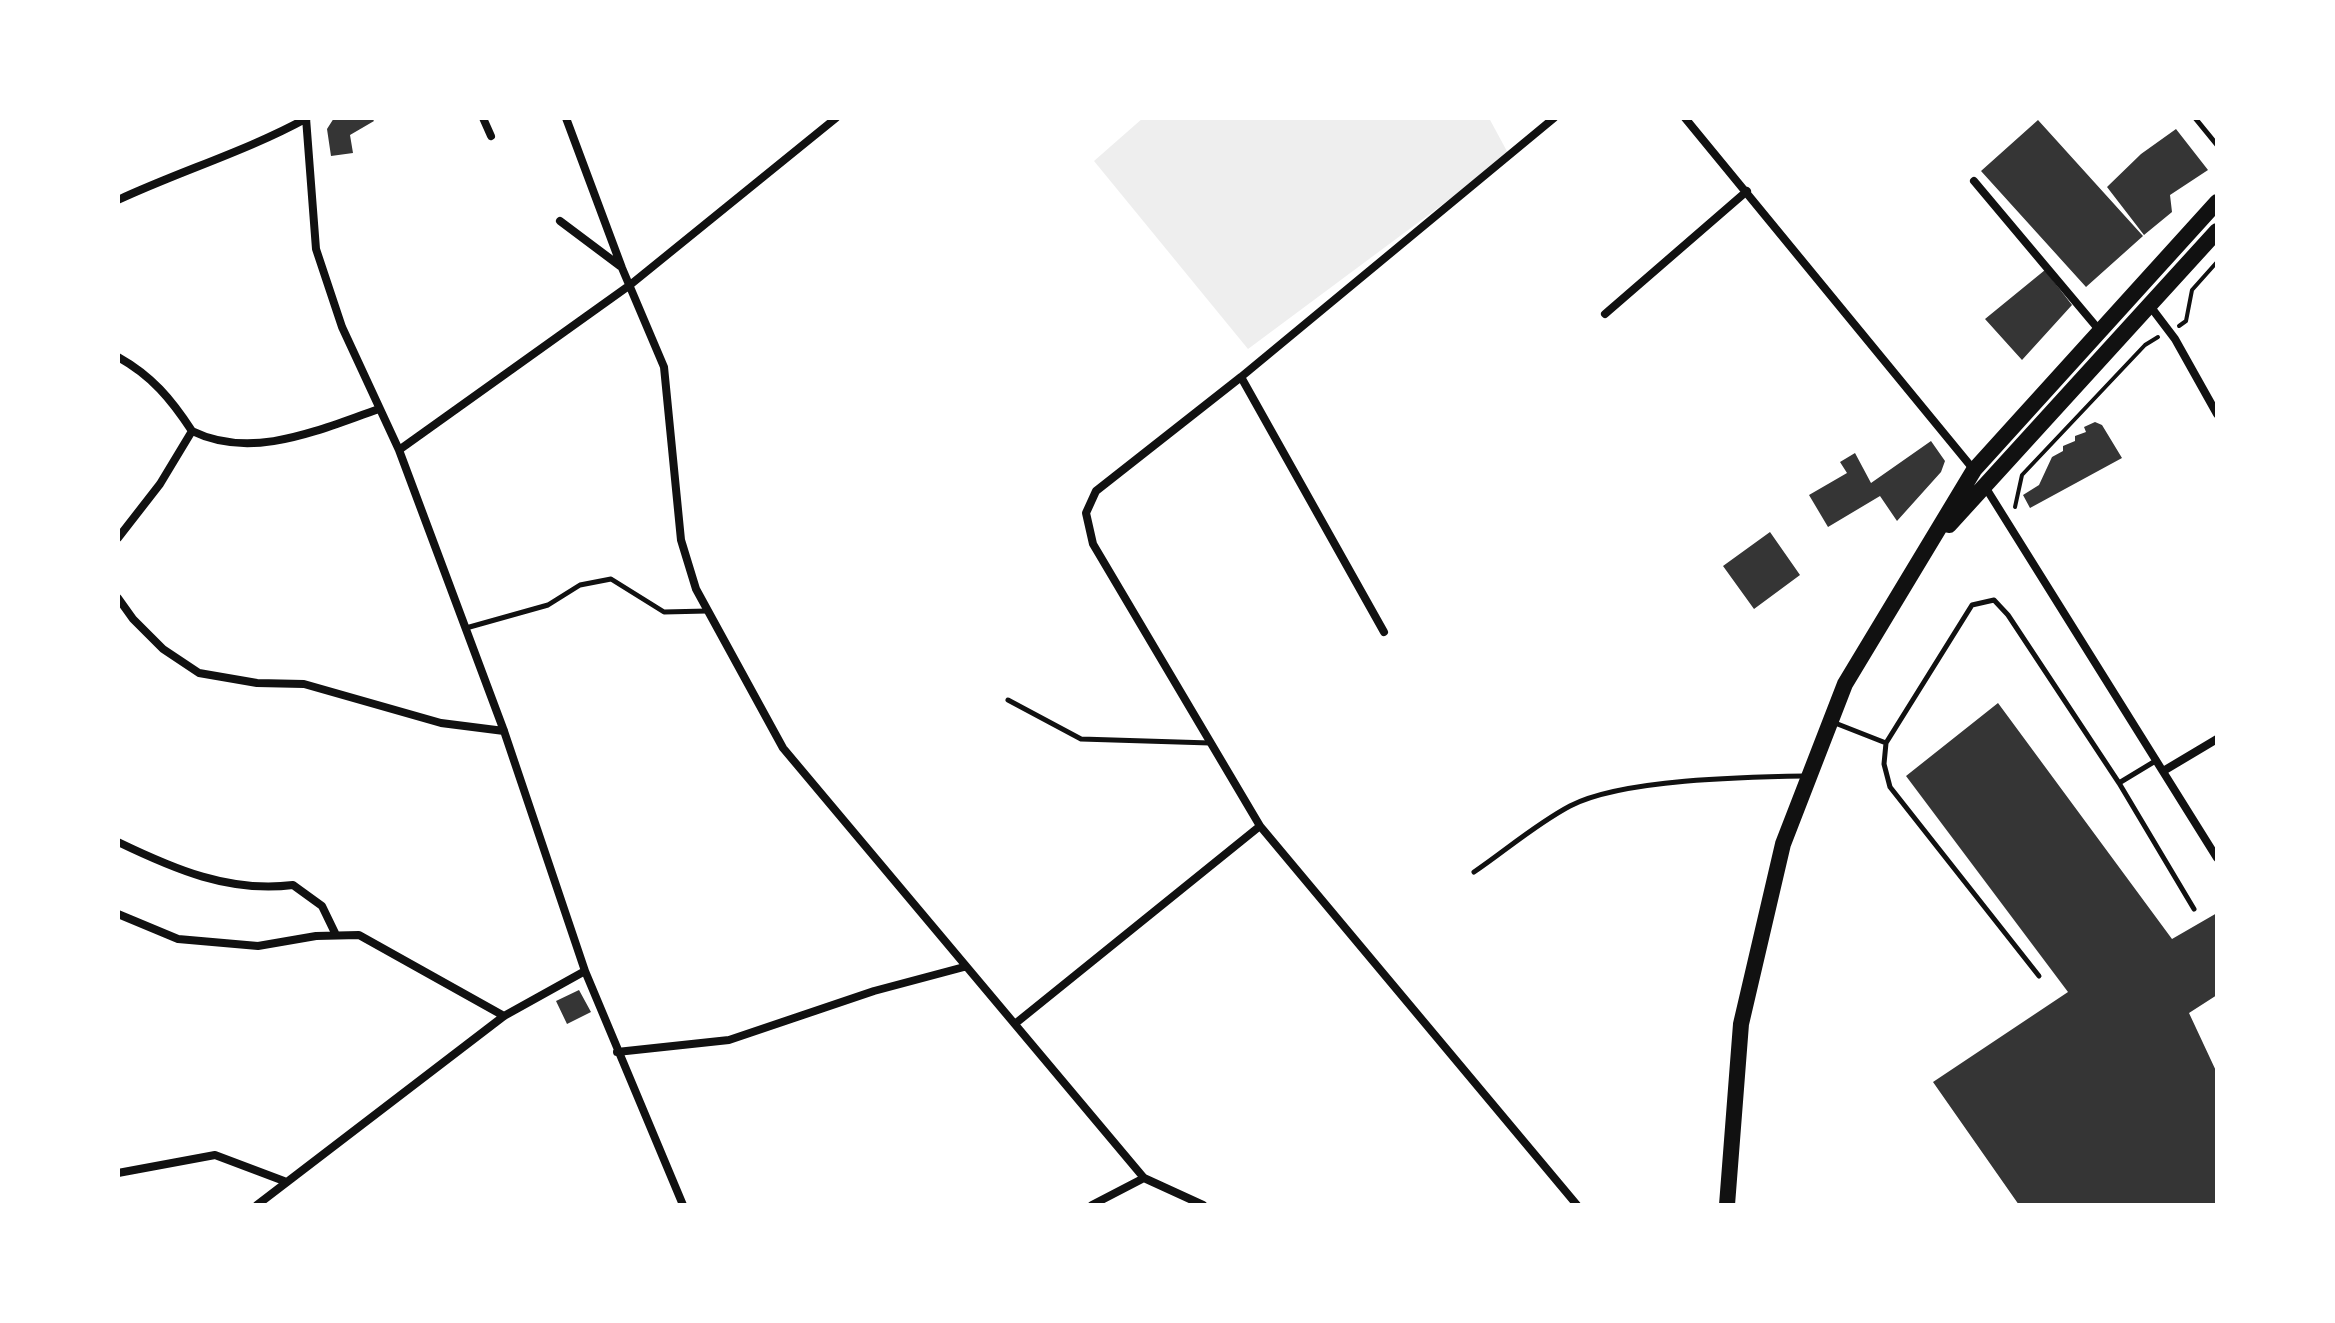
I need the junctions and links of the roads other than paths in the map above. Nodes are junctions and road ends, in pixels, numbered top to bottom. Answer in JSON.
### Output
{"nodes":[{"id":1,"x":307,"y":118,"type":"edge"},
{"id":2,"x":483,"y":118,"type":"edge"},
{"id":3,"x":566,"y":118,"type":"edge"},
{"id":4,"x":836,"y":118,"type":"edge"},
{"id":5,"x":1554,"y":118,"type":"edge"},
{"id":6,"x":1685,"y":118,"type":"edge"},
{"id":7,"x":2195,"y":118,"type":"edge"},
{"id":8,"x":2217,"y":132,"type":"edge"},
{"id":9,"x":491,"y":136,"type":"dead end"},
{"id":10,"x":2211,"y":138,"type":"junction"},
{"id":11,"x":2217,"y":145,"type":"edge"},
{"id":12,"x":1974,"y":181,"type":"dead end"},
{"id":13,"x":1747,"y":191,"type":"junction"},
{"id":14,"x":118,"y":200,"type":"edge"},
{"id":15,"x":2217,"y":202,"type":"edge"},
{"id":16,"x":560,"y":221,"type":"dead end"},
{"id":17,"x":2217,"y":231,"type":"edge"},
{"id":18,"x":622,"y":268,"type":"junction"},
{"id":19,"x":630,"y":285,"type":"junction"},
{"id":20,"x":2150,"y":306,"type":"junction"},
{"id":21,"x":1605,"y":314,"type":"dead end"},
{"id":22,"x":2100,"y":331,"type":"junction"},
{"id":23,"x":118,"y":357,"type":"edge"},
{"id":24,"x":1241,"y":377,"type":"junction"},
{"id":25,"x":379,"y":409,"type":"junction"},
{"id":26,"x":2217,"y":414,"type":"edge"},
{"id":27,"x":192,"y":431,"type":"junction"},
{"id":28,"x":399,"y":450,"type":"junction"},
{"id":29,"x":1974,"y":470,"type":"junction"},
{"id":30,"x":1986,"y":488,"type":"junction"},
{"id":31,"x":118,"y":538,"type":"edge"},
{"id":32,"x":1934,"y":540,"type":"junction"},
{"id":33,"x":118,"y":598,"type":"edge"},
{"id":34,"x":708,"y":611,"type":"junction"},
{"id":35,"x":466,"y":628,"type":"junction"},
{"id":36,"x":1384,"y":632,"type":"dead end"},
{"id":37,"x":1008,"y":700,"type":"dead end"},
{"id":38,"x":1830,"y":721,"type":"junction"},
{"id":39,"x":504,"y":731,"type":"junction"},
{"id":40,"x":2217,"y":739,"type":"edge"},
{"id":41,"x":1211,"y":743,"type":"junction"},
{"id":42,"x":1886,"y":743,"type":"junction"},
{"id":43,"x":2158,"y":759,"type":"junction"},
{"id":44,"x":2165,"y":770,"type":"junction"},
{"id":45,"x":1807,"y":776,"type":"junction"},
{"id":46,"x":2119,"y":783,"type":"junction"},
{"id":47,"x":1260,"y":826,"type":"junction"},
{"id":48,"x":118,"y":842,"type":"edge"},
{"id":49,"x":2217,"y":858,"type":"edge"},
{"id":50,"x":1474,"y":872,"type":"dead end"},
{"id":51,"x":2194,"y":909,"type":"dead end"},
{"id":52,"x":118,"y":914,"type":"edge"},
{"id":53,"x":336,"y":935,"type":"junction"},
{"id":54,"x":964,"y":967,"type":"junction"},
{"id":55,"x":585,"y":971,"type":"junction"},
{"id":56,"x":2039,"y":976,"type":"dead end"},
{"id":57,"x":504,"y":1016,"type":"junction"},
{"id":58,"x":1016,"y":1023,"type":"junction"},
{"id":59,"x":617,"y":1052,"type":"junction"},
{"id":60,"x":118,"y":1173,"type":"edge"},
{"id":61,"x":1144,"y":1178,"type":"junction"},
{"id":62,"x":284,"y":1181,"type":"junction"},
{"id":63,"x":257,"y":1205,"type":"edge"},
{"id":64,"x":683,"y":1205,"type":"edge"},
{"id":65,"x":1092,"y":1205,"type":"edge"},
{"id":66,"x":1203,"y":1205,"type":"edge"},
{"id":67,"x":1577,"y":1205,"type":"edge"},
{"id":68,"x":1727,"y":1205,"type":"edge"}],
"edges":[{"from":1,"to":14,"type":"street"},
{"from":1,"to":25,"type":"street"},
{"from":2,"to":9,"type":"street"},
{"from":3,"to":18,"type":"street"},
{"from":4,"to":19,"type":"street"},
{"from":5,"to":24,"type":"street"},
{"from":6,"to":13,"type":"street"},
{"from":7,"to":10,"type":"lane"},
{"from":8,"to":10,"type":"lane"},
{"from":10,"to":11,"type":"lane"},
{"from":12,"to":22,"type":"street"},
{"from":13,"to":21,"type":"street"},
{"from":13,"to":29,"type":"street"},
{"from":15,"to":22,"type":"highway"},
{"from":16,"to":18,"type":"street"},
{"from":17,"to":20,"type":"highway"},
{"from":18,"to":19,"type":"street"},
{"from":19,"to":28,"type":"street"},
{"from":19,"to":34,"type":"street"},
{"from":20,"to":26,"type":"street"},
{"from":20,"to":30,"type":"highway"},
{"from":22,"to":29,"type":"highway"},
{"from":23,"to":27,"type":"street"},
{"from":24,"to":36,"type":"street"},
{"from":24,"to":41,"type":"street"},
{"from":25,"to":27,"type":"street"},
{"from":25,"to":28,"type":"street"},
{"from":27,"to":31,"type":"street"},
{"from":28,"to":35,"type":"street"},
{"from":29,"to":30,"type":"street"},
{"from":29,"to":32,"type":"highway"},
{"from":30,"to":32,"type":"highway"},
{"from":30,"to":43,"type":"street"},
{"from":32,"to":38,"type":"highway"},
{"from":33,"to":39,"type":"street"},
{"from":34,"to":35,"type":"lane"},
{"from":34,"to":54,"type":"street"},
{"from":35,"to":39,"type":"street"},
{"from":37,"to":41,"type":"lane"},
{"from":38,"to":42,"type":"lane"},
{"from":38,"to":45,"type":"highway"},
{"from":39,"to":55,"type":"street"},
{"from":40,"to":44,"type":"street"},
{"from":41,"to":47,"type":"street"},
{"from":42,"to":46,"type":"lane"},
{"from":42,"to":56,"type":"lane"},
{"from":43,"to":44,"type":"street"},
{"from":43,"to":46,"type":"lane"},
{"from":44,"to":49,"type":"street"},
{"from":45,"to":50,"type":"lane"},
{"from":45,"to":68,"type":"highway"},
{"from":46,"to":51,"type":"lane"},
{"from":47,"to":58,"type":"street"},
{"from":47,"to":67,"type":"street"},
{"from":48,"to":53,"type":"street"},
{"from":52,"to":53,"type":"street"},
{"from":53,"to":57,"type":"street"},
{"from":54,"to":58,"type":"street"},
{"from":54,"to":59,"type":"street"},
{"from":55,"to":57,"type":"street"},
{"from":55,"to":59,"type":"street"},
{"from":57,"to":62,"type":"street"},
{"from":58,"to":61,"type":"street"},
{"from":59,"to":64,"type":"street"},
{"from":60,"to":62,"type":"street"},
{"from":61,"to":65,"type":"street"},
{"from":61,"to":66,"type":"street"},
{"from":62,"to":63,"type":"street"}]}
